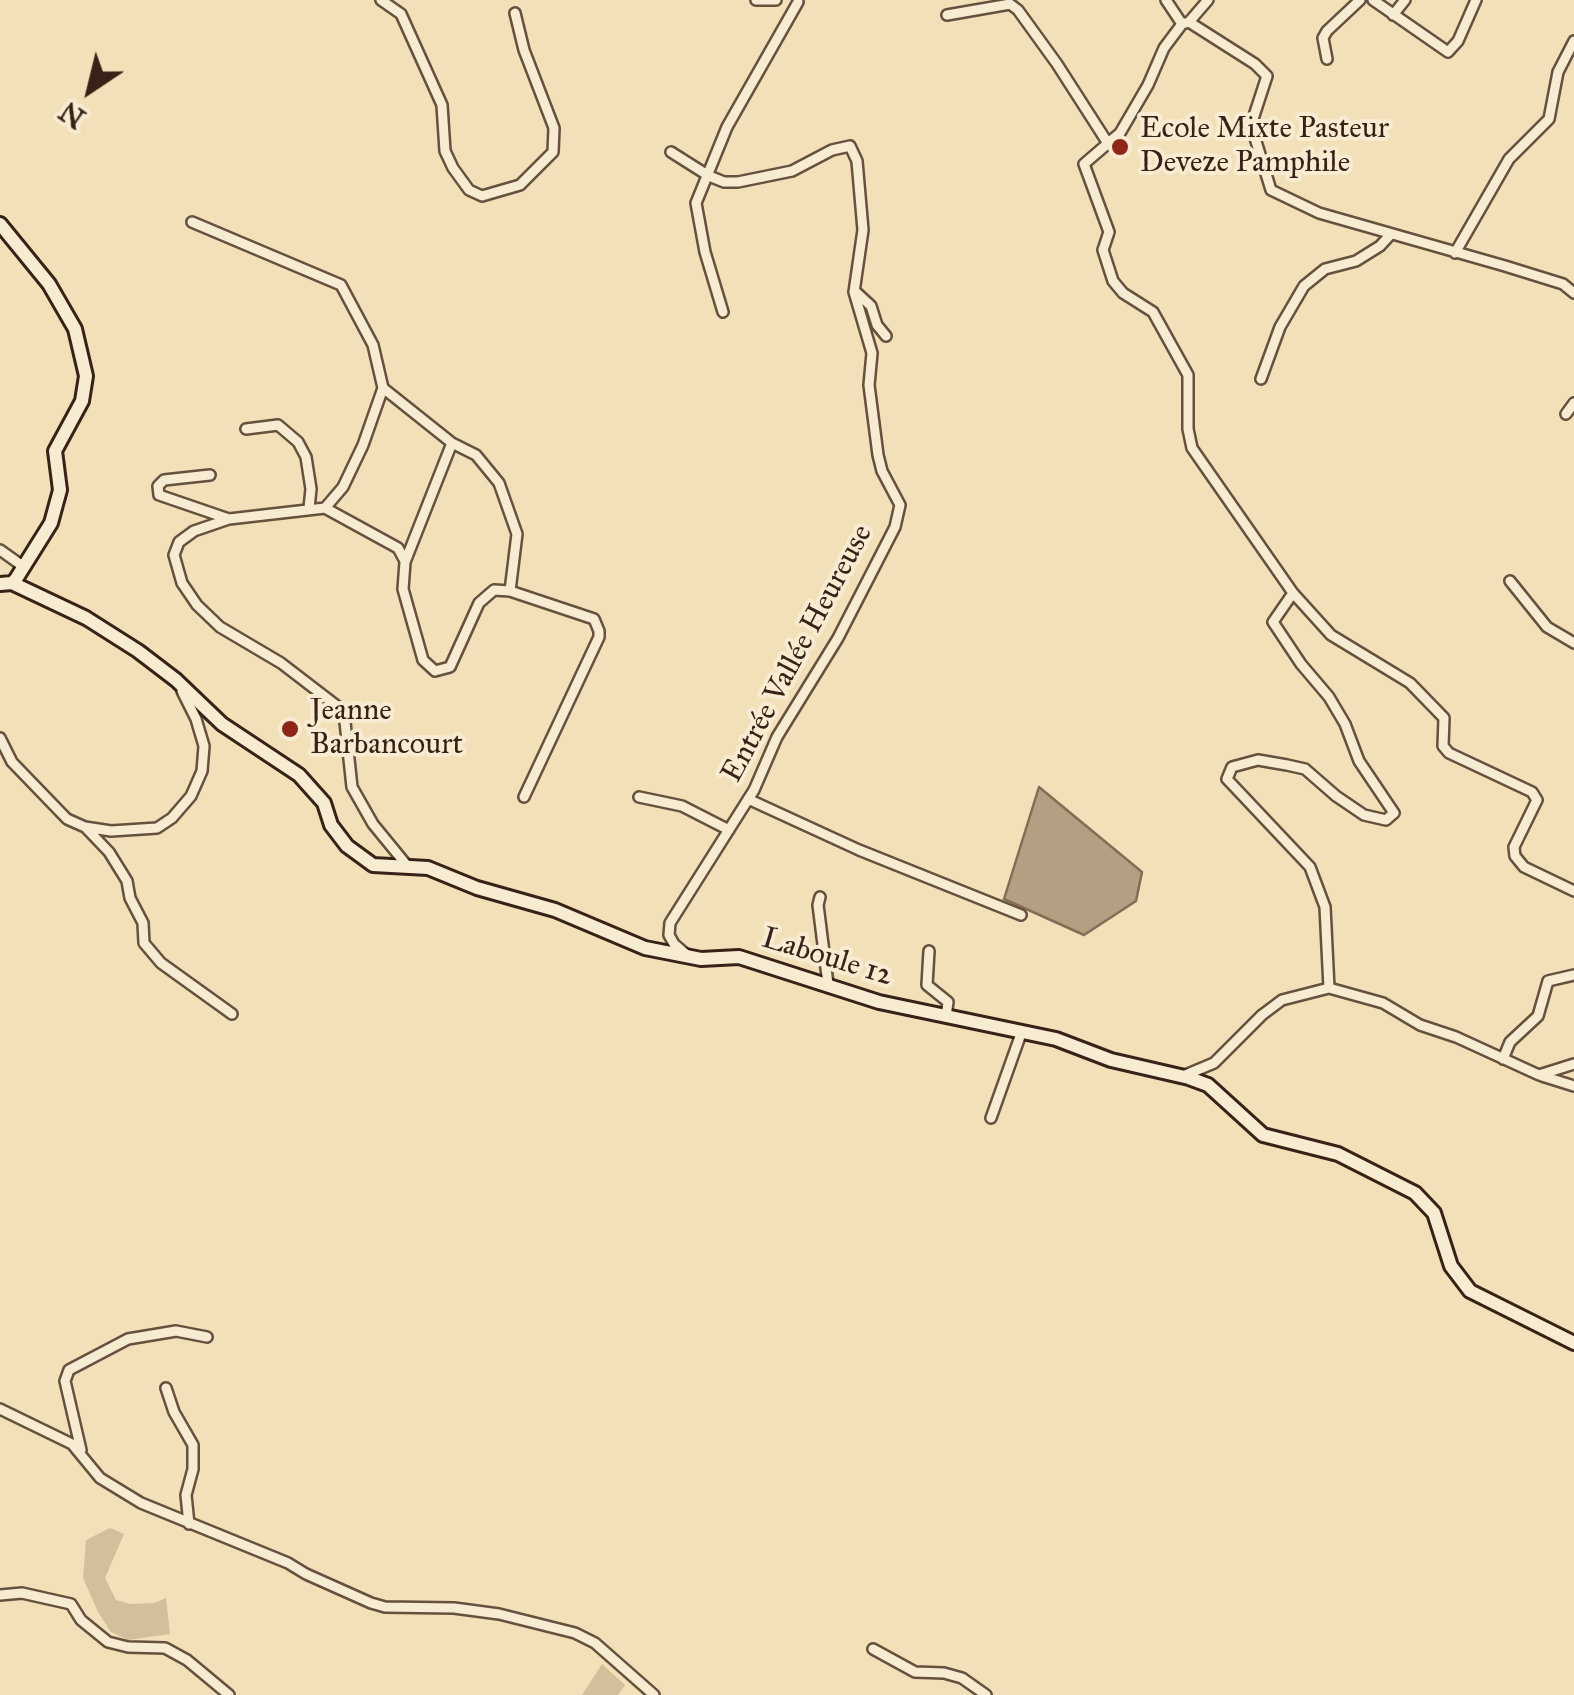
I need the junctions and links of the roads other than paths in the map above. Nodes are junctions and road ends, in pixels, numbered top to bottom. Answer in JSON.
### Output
{"nodes":[{"id":1,"x":381,"y":0,"type":"edge"},
{"id":2,"x":756,"y":0,"type":"edge"},
{"id":3,"x":776,"y":0,"type":"edge"},
{"id":4,"x":800,"y":0,"type":"edge"},
{"id":5,"x":1166,"y":0,"type":"edge"},
{"id":6,"x":1208,"y":0,"type":"edge"},
{"id":7,"x":1360,"y":0,"type":"edge"},
{"id":8,"x":1373,"y":0,"type":"edge"},
{"id":9,"x":1404,"y":0,"type":"edge"},
{"id":10,"x":1476,"y":0,"type":"edge"},
{"id":11,"x":514,"y":14,"type":"dead end"},
{"id":12,"x":946,"y":15,"type":"dead end"},
{"id":13,"x":1393,"y":16,"type":"junction"},
{"id":14,"x":1186,"y":22,"type":"junction"},
{"id":15,"x":1574,"y":41,"type":"edge"},
{"id":16,"x":1327,"y":59,"type":"dead end"},
{"id":17,"x":1109,"y":145,"type":"junction"},
{"id":18,"x":671,"y":152,"type":"dead end"},
{"id":19,"x":709,"y":176,"type":"junction"},
{"id":20,"x":192,"y":222,"type":"dead end"},
{"id":21,"x":0,"y":224,"type":"edge"},
{"id":22,"x":1391,"y":234,"type":"junction"},
{"id":23,"x":1455,"y":253,"type":"junction"},
{"id":24,"x":854,"y":292,"type":"junction"},
{"id":25,"x":1574,"y":293,"type":"edge"},
{"id":26,"x":723,"y":312,"type":"dead end"},
{"id":27,"x":886,"y":336,"type":"dead end"},
{"id":28,"x":1260,"y":379,"type":"dead end"},
{"id":29,"x":383,"y":388,"type":"junction"},
{"id":30,"x":1574,"y":403,"type":"edge"},
{"id":31,"x":1566,"y":414,"type":"dead end"},
{"id":32,"x":246,"y":429,"type":"dead end"},
{"id":33,"x":452,"y":443,"type":"junction"},
{"id":34,"x":210,"y":474,"type":"dead end"},
{"id":35,"x":310,"y":508,"type":"junction"},
{"id":36,"x":325,"y":508,"type":"junction"},
{"id":37,"x":229,"y":518,"type":"junction"},
{"id":38,"x":0,"y":550,"type":"edge"},
{"id":39,"x":405,"y":562,"type":"junction"},
{"id":40,"x":24,"y":567,"type":"junction"},
{"id":41,"x":1510,"y":581,"type":"dead end"},
{"id":42,"x":6,"y":584,"type":"edge"},
{"id":43,"x":510,"y":591,"type":"junction"},
{"id":44,"x":1294,"y":593,"type":"junction"},
{"id":45,"x":1574,"y":643,"type":"edge"},
{"id":46,"x":176,"y":680,"type":"junction"},
{"id":47,"x":0,"y":738,"type":"edge"},
{"id":48,"x":639,"y":796,"type":"dead end"},
{"id":49,"x":524,"y":798,"type":"dead end"},
{"id":50,"x":748,"y":799,"type":"junction"},
{"id":51,"x":85,"y":827,"type":"junction"},
{"id":52,"x":729,"y":830,"type":"junction"},
{"id":53,"x":409,"y":868,"type":"junction"},
{"id":54,"x":1574,"y":891,"type":"edge"},
{"id":55,"x":820,"y":897,"type":"dead end"},
{"id":56,"x":1021,"y":915,"type":"dead end"},
{"id":57,"x":929,"y":951,"type":"dead end"},
{"id":58,"x":690,"y":956,"type":"junction"},
{"id":59,"x":1574,"y":974,"type":"edge"},
{"id":60,"x":828,"y":984,"type":"junction"},
{"id":61,"x":1329,"y":988,"type":"junction"},
{"id":62,"x":232,"y":1014,"type":"dead end"},
{"id":63,"x":946,"y":1018,"type":"junction"},
{"id":64,"x":1022,"y":1031,"type":"junction"},
{"id":65,"x":1503,"y":1060,"type":"junction"},
{"id":66,"x":1574,"y":1064,"type":"edge"},
{"id":67,"x":1208,"y":1066,"type":"junction"},
{"id":68,"x":1183,"y":1076,"type":"junction"},
{"id":69,"x":1539,"y":1076,"type":"junction"},
{"id":70,"x":1208,"y":1085,"type":"junction"},
{"id":71,"x":1574,"y":1086,"type":"edge"},
{"id":72,"x":991,"y":1118,"type":"dead end"},
{"id":73,"x":208,"y":1337,"type":"dead end"},
{"id":74,"x":1574,"y":1343,"type":"edge"},
{"id":75,"x":166,"y":1388,"type":"dead end"},
{"id":76,"x":0,"y":1409,"type":"edge"},
{"id":77,"x":82,"y":1453,"type":"junction"},
{"id":78,"x":189,"y":1524,"type":"junction"},
{"id":79,"x":0,"y":1595,"type":"edge"},
{"id":80,"x":873,"y":1649,"type":"dead end"},
{"id":81,"x":228,"y":1695,"type":"edge"},
{"id":82,"x":654,"y":1695,"type":"edge"},
{"id":83,"x":986,"y":1695,"type":"edge"}],
"edges":[{"from":1,"to":11,"type":"street"},
{"from":2,"to":3,"type":"street"},
{"from":4,"to":19,"type":"street"},
{"from":5,"to":14,"type":"street"},
{"from":6,"to":14,"type":"street"},
{"from":7,"to":16,"type":"street"},
{"from":8,"to":13,"type":"street"},
{"from":9,"to":13,"type":"street"},
{"from":10,"to":13,"type":"street"},
{"from":12,"to":17,"type":"street"},
{"from":14,"to":17,"type":"street"},
{"from":14,"to":22,"type":"street"},
{"from":15,"to":23,"type":"street"},
{"from":17,"to":44,"type":"street"},
{"from":18,"to":19,"type":"street"},
{"from":19,"to":24,"type":"street","name":"Entrée Vallée Heureuse"},
{"from":19,"to":26,"type":"street"},
{"from":20,"to":29,"type":"street"},
{"from":21,"to":40,"type":"street"},
{"from":22,"to":23,"type":"street"},
{"from":22,"to":28,"type":"street"},
{"from":23,"to":25,"type":"street"},
{"from":24,"to":27,"type":"street"},
{"from":24,"to":50,"type":"street","name":"Entrée Vallée Heureuse"},
{"from":29,"to":33,"type":"street"},
{"from":29,"to":36,"type":"street"},
{"from":30,"to":31,"type":"street"},
{"from":32,"to":35,"type":"street"},
{"from":33,"to":39,"type":"street"},
{"from":33,"to":43,"type":"street"},
{"from":34,"to":37,"type":"street"},
{"from":35,"to":36,"type":"street"},
{"from":35,"to":37,"type":"street"},
{"from":36,"to":39,"type":"street"},
{"from":37,"to":53,"type":"street"},
{"from":38,"to":40,"type":"street"},
{"from":39,"to":43,"type":"street"},
{"from":40,"to":42,"type":"street"},
{"from":41,"to":45,"type":"street"},
{"from":42,"to":46,"type":"street","name":"Laboule 12"},
{"from":43,"to":49,"type":"street"},
{"from":44,"to":54,"type":"street"},
{"from":44,"to":61,"type":"street"},
{"from":46,"to":51,"type":"street"},
{"from":46,"to":53,"type":"street","name":"Laboule 12"},
{"from":47,"to":51,"type":"street"},
{"from":48,"to":52,"type":"street"},
{"from":50,"to":52,"type":"street","name":"Entrée Vallée Heureuse"},
{"from":50,"to":56,"type":"street"},
{"from":51,"to":62,"type":"street"},
{"from":52,"to":58,"type":"street","name":"Entrée Vallée Heureuse"},
{"from":53,"to":58,"type":"street","name":"Laboule 12"},
{"from":55,"to":60,"type":"street"},
{"from":57,"to":63,"type":"street"},
{"from":58,"to":60,"type":"street","name":"Laboule 12"},
{"from":59,"to":65,"type":"street"},
{"from":60,"to":63,"type":"street","name":"Laboule 12"},
{"from":61,"to":65,"type":"street"},
{"from":61,"to":67,"type":"street"},
{"from":63,"to":64,"type":"street","name":"Laboule 12"},
{"from":64,"to":68,"type":"street","name":"Laboule 12"},
{"from":64,"to":72,"type":"street"},
{"from":65,"to":69,"type":"street"},
{"from":66,"to":69,"type":"street"},
{"from":67,"to":68,"type":"street"},
{"from":67,"to":70,"type":"street"},
{"from":68,"to":70,"type":"street","name":"Laboule 12"},
{"from":69,"to":71,"type":"street"},
{"from":70,"to":74,"type":"street","name":"Laboule 12"},
{"from":73,"to":77,"type":"street"},
{"from":75,"to":78,"type":"street"},
{"from":76,"to":77,"type":"street"},
{"from":77,"to":78,"type":"street"},
{"from":78,"to":82,"type":"street"},
{"from":79,"to":81,"type":"street"},
{"from":80,"to":83,"type":"street"}]}
